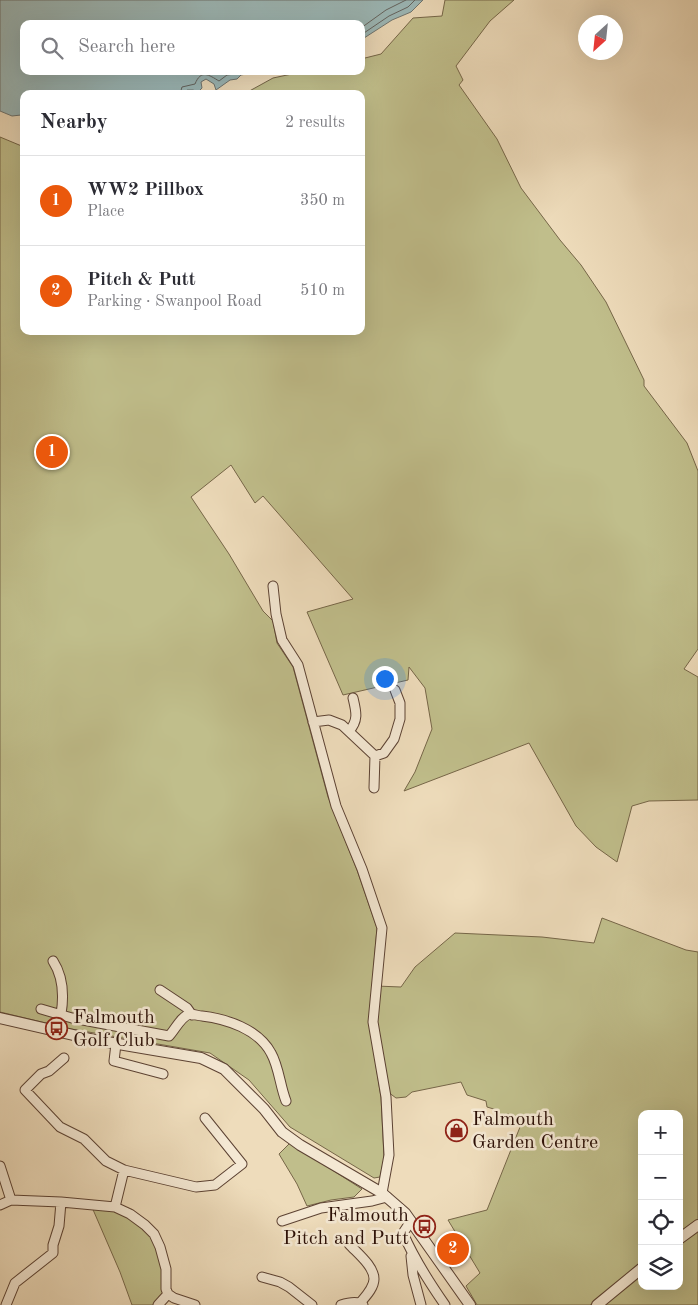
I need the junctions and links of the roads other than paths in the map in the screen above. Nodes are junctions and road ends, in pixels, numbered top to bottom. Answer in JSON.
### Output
{"nodes":[{"id":1,"x":273,"y":586,"type":"dead end"},
{"id":2,"x":395,"y":690,"type":"dead end"},
{"id":3,"x":353,"y":698,"type":"dead end"},
{"id":4,"x":313,"y":722,"type":"junction"},
{"id":5,"x":349,"y":731,"type":"junction"},
{"id":6,"x":375,"y":756,"type":"junction"},
{"id":7,"x":374,"y":788,"type":"dead end"},
{"id":8,"x":53,"y":961,"type":"dead end"},
{"id":9,"x":160,"y":990,"type":"dead end"},
{"id":10,"x":41,"y":1008,"type":"dead end"},
{"id":11,"x":61,"y":1014,"type":"junction"},
{"id":12,"x":192,"y":1015,"type":"junction"},
{"id":13,"x":0,"y":1018,"type":"edge"},
{"id":14,"x":116,"y":1044,"type":"junction"},
{"id":15,"x":64,"y":1058,"type":"dead end"},
{"id":16,"x":163,"y":1074,"type":"dead end"},
{"id":17,"x":286,"y":1101,"type":"dead end"},
{"id":18,"x":206,"y":1118,"type":"dead end"},
{"id":19,"x":0,"y":1166,"type":"edge"},
{"id":20,"x":124,"y":1170,"type":"junction"},
{"id":21,"x":384,"y":1195,"type":"junction"},
{"id":22,"x":11,"y":1200,"type":"junction"},
{"id":23,"x":61,"y":1202,"type":"junction"},
{"id":24,"x":0,"y":1205,"type":"edge"},
{"id":25,"x":115,"y":1207,"type":"junction"},
{"id":26,"x":282,"y":1221,"type":"dead end"},
{"id":27,"x":411,"y":1221,"type":"junction"},
{"id":28,"x":698,"y":1225,"type":"edge"},
{"id":29,"x":683,"y":1236,"type":"edge"},
{"id":30,"x":349,"y":1244,"type":"dead end"},
{"id":31,"x":410,"y":1251,"type":"junction"},
{"id":32,"x":638,"y":1271,"type":"edge"},
{"id":33,"x":262,"y":1277,"type":"dead end"},
{"id":34,"x":168,"y":1294,"type":"junction"},
{"id":35,"x":361,"y":1304,"type":"edge"},
{"id":36,"x":6,"y":1305,"type":"edge"},
{"id":37,"x":158,"y":1305,"type":"edge"},
{"id":38,"x":195,"y":1305,"type":"edge"},
{"id":39,"x":312,"y":1305,"type":"edge"},
{"id":40,"x":341,"y":1305,"type":"edge"},
{"id":41,"x":421,"y":1305,"type":"edge"},
{"id":42,"x":445,"y":1305,"type":"edge"},
{"id":43,"x":470,"y":1305,"type":"edge"},
{"id":44,"x":597,"y":1305,"type":"edge"}],
"edges":[{"from":1,"to":4,"type":"street"},
{"from":2,"to":6,"type":"street"},
{"from":3,"to":5,"type":"street"},
{"from":4,"to":5,"type":"street"},
{"from":4,"to":21,"type":"street"},
{"from":5,"to":6,"type":"street"},
{"from":6,"to":7,"type":"street"},
{"from":8,"to":11,"type":"street"},
{"from":9,"to":12,"type":"street"},
{"from":10,"to":11,"type":"street"},
{"from":11,"to":12,"type":"street"},
{"from":12,"to":17,"type":"street"},
{"from":13,"to":14,"type":"street"},
{"from":14,"to":16,"type":"street"},
{"from":14,"to":21,"type":"street"},
{"from":15,"to":20,"type":"street"},
{"from":18,"to":20,"type":"street"},
{"from":19,"to":22,"type":"street"},
{"from":20,"to":25,"type":"street"},
{"from":21,"to":26,"type":"street"},
{"from":21,"to":27,"type":"street"},
{"from":22,"to":23,"type":"street"},
{"from":22,"to":24,"type":"street"},
{"from":23,"to":25,"type":"street"},
{"from":23,"to":36,"type":"street"},
{"from":25,"to":34,"type":"street"},
{"from":27,"to":31,"type":"street"},
{"from":27,"to":43,"type":"street"},
{"from":28,"to":29,"type":"street"},
{"from":30,"to":35,"type":"street"},
{"from":31,"to":41,"type":"street"},
{"from":31,"to":42,"type":"street"},
{"from":32,"to":44,"type":"street"},
{"from":33,"to":39,"type":"street"},
{"from":34,"to":37,"type":"street"},
{"from":34,"to":38,"type":"street"},
{"from":35,"to":40,"type":"street"}]}
